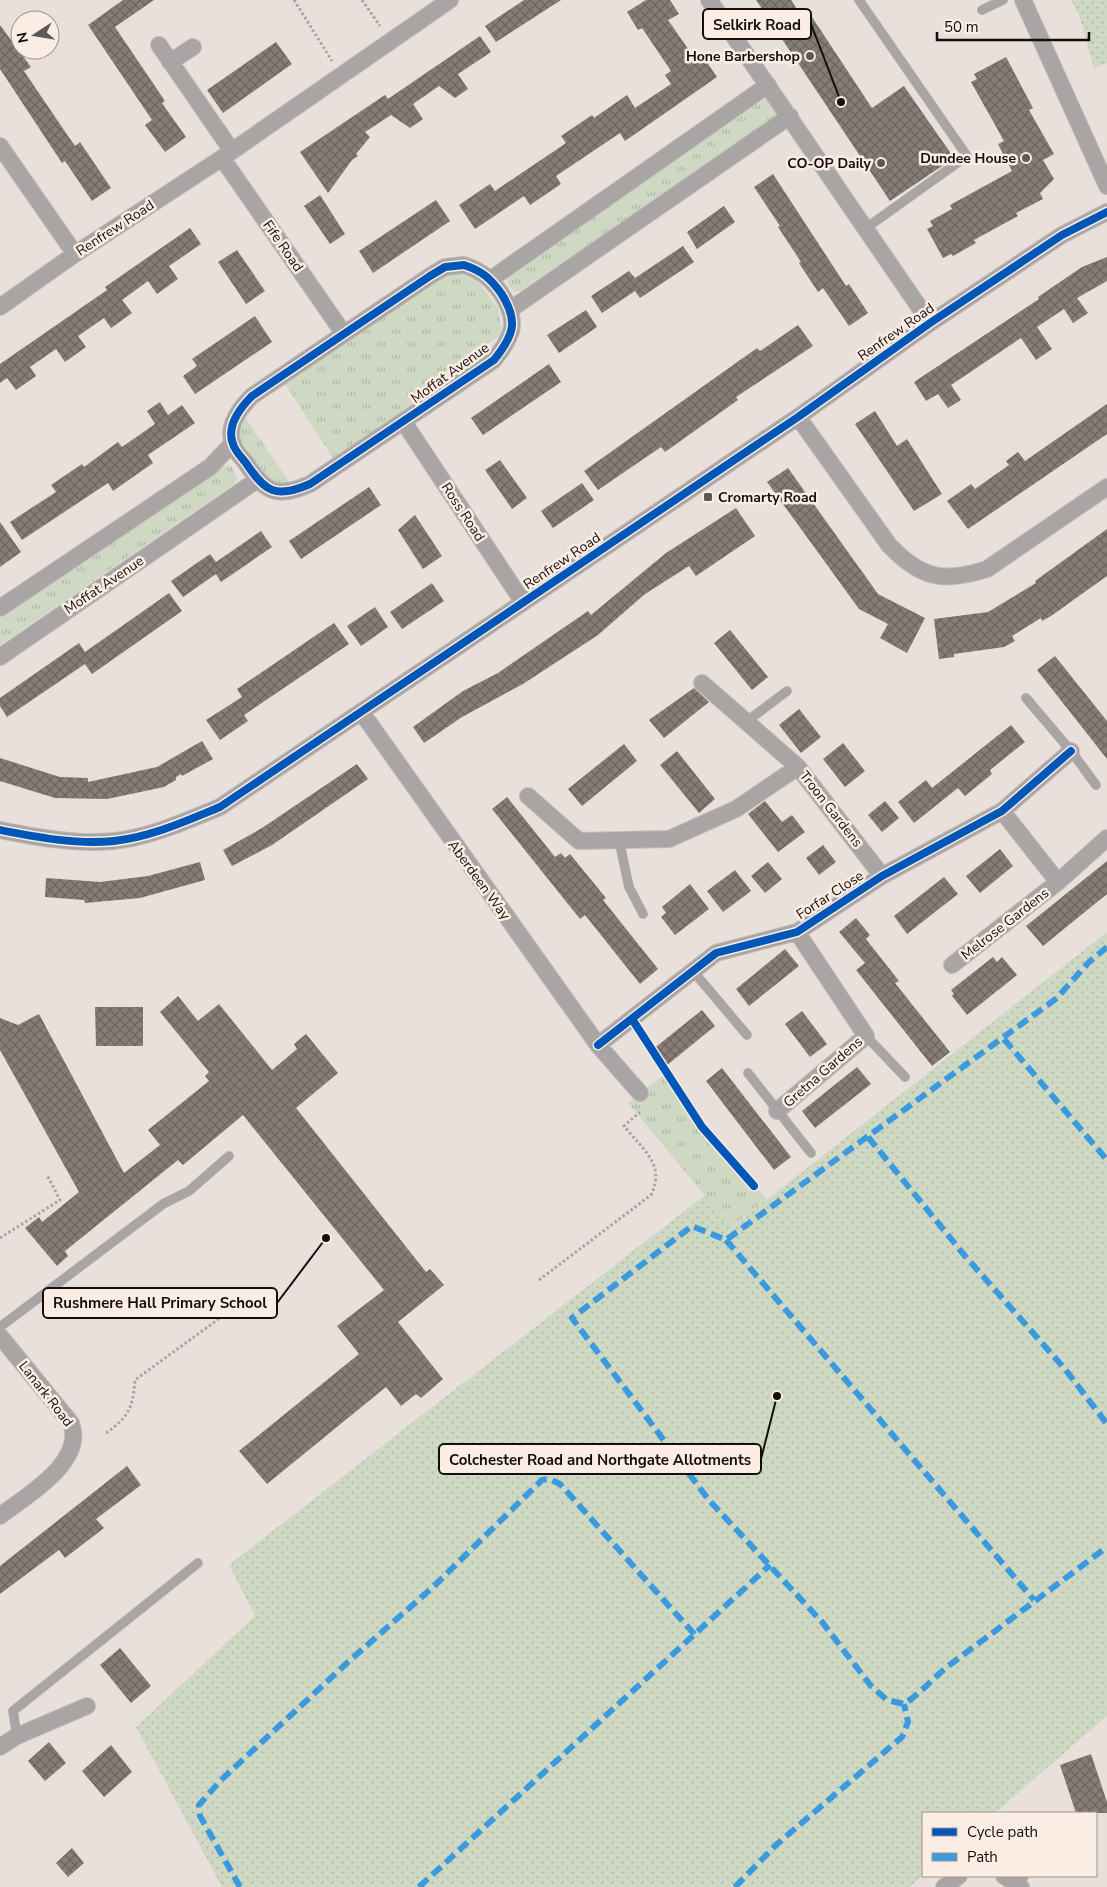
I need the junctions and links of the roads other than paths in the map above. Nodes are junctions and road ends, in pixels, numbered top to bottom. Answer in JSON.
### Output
{"nodes":[{"id":1,"x":450,"y":0,"type":"edge"},
{"id":2,"x":709,"y":0,"type":"edge"},
{"id":3,"x":859,"y":0,"type":"edge"},
{"id":4,"x":1003,"y":0,"type":"edge"},
{"id":5,"x":1023,"y":0,"type":"edge"},
{"id":6,"x":982,"y":10,"type":"dead end"},
{"id":7,"x":160,"y":46,"type":"dead end"},
{"id":8,"x":193,"y":47,"type":"dead end"},
{"id":9,"x":170,"y":62,"type":"junction"},
{"id":10,"x":768,"y":85,"type":"junction"},
{"id":11,"x":790,"y":116,"type":"junction"},
{"id":12,"x":0,"y":146,"type":"edge"},
{"id":13,"x":227,"y":154,"type":"junction"},
{"id":14,"x":1107,"y":186,"type":"edge"},
{"id":15,"x":1107,"y":212,"type":"edge"},
{"id":16,"x":866,"y":228,"type":"junction"},
{"id":17,"x":75,"y":254,"type":"junction"},
{"id":18,"x":491,"y":279,"type":"junction"},
{"id":19,"x":0,"y":307,"type":"edge"},
{"id":20,"x":511,"y":309,"type":"junction"},
{"id":21,"x":930,"y":323,"type":"junction"},
{"id":22,"x":344,"y":334,"type":"junction"},
{"id":23,"x":798,"y":417,"type":"junction"},
{"id":24,"x":403,"y":421,"type":"junction"},
{"id":25,"x":233,"y":443,"type":"junction"},
{"id":26,"x":258,"y":480,"type":"junction"},
{"id":27,"x":1107,"y":487,"type":"edge"},
{"id":28,"x":523,"y":602,"type":"junction"},
{"id":29,"x":0,"y":608,"type":"edge"},
{"id":30,"x":0,"y":657,"type":"edge"},
{"id":31,"x":702,"y":683,"type":"dead end"},
{"id":32,"x":787,"y":691,"type":"dead end"},
{"id":33,"x":1026,"y":698,"type":"dead end"},
{"id":34,"x":362,"y":713,"type":"junction"},
{"id":35,"x":746,"y":722,"type":"junction"},
{"id":36,"x":1071,"y":751,"type":"junction"},
{"id":37,"x":798,"y":767,"type":"junction"},
{"id":38,"x":1096,"y":785,"type":"dead end"},
{"id":39,"x":528,"y":796,"type":"dead end"},
{"id":40,"x":1002,"y":811,"type":"junction"},
{"id":41,"x":0,"y":830,"type":"edge"},
{"id":42,"x":1107,"y":838,"type":"edge"},
{"id":43,"x":619,"y":840,"type":"junction"},
{"id":44,"x":882,"y":876,"type":"junction"},
{"id":45,"x":1058,"y":882,"type":"junction"},
{"id":46,"x":643,"y":914,"type":"dead end"},
{"id":47,"x":797,"y":932,"type":"junction"},
{"id":48,"x":952,"y":965,"type":"dead end"},
{"id":49,"x":693,"y":971,"type":"junction"},
{"id":50,"x":747,"y":1035,"type":"dead end"},
{"id":51,"x":866,"y":1036,"type":"junction"},
{"id":52,"x":598,"y":1046,"type":"junction"},
{"id":53,"x":748,"y":1073,"type":"dead end"},
{"id":54,"x":905,"y":1077,"type":"dead end"},
{"id":55,"x":640,"y":1093,"type":"road end"},
{"id":56,"x":777,"y":1111,"type":"junction"},
{"id":57,"x":810,"y":1154,"type":"dead end"},
{"id":58,"x":230,"y":1156,"type":"dead end"},
{"id":59,"x":0,"y":1327,"type":"edge"},
{"id":60,"x":0,"y":1336,"type":"edge"},
{"id":61,"x":0,"y":1516,"type":"edge"},
{"id":62,"x":198,"y":1563,"type":"dead end"},
{"id":63,"x":87,"y":1706,"type":"dead end"},
{"id":64,"x":18,"y":1736,"type":"junction"},
{"id":65,"x":0,"y":1746,"type":"edge"},
{"id":66,"x":958,"y":1877,"type":"edge"},
{"id":67,"x":944,"y":1887,"type":"edge"}],
"edges":[{"from":1,"to":13,"type":"street","name":"Renfrew Road"},
{"from":2,"to":10,"type":"street"},
{"from":3,"to":16,"type":"lane"},
{"from":4,"to":6,"type":"lane"},
{"from":5,"to":14,"type":"street"},
{"from":7,"to":9,"type":"street"},
{"from":8,"to":9,"type":"street"},
{"from":9,"to":13,"type":"street"},
{"from":10,"to":11,"type":"street"},
{"from":10,"to":18,"type":"street"},
{"from":11,"to":16,"type":"street"},
{"from":11,"to":20,"type":"street"},
{"from":12,"to":17,"type":"street"},
{"from":13,"to":17,"type":"street","name":"Renfrew Road"},
{"from":13,"to":22,"type":"street","name":"Fife Road"},
{"from":15,"to":21,"type":"street","name":"Renfrew Road"},
{"from":16,"to":21,"type":"street"},
{"from":17,"to":19,"type":"street","name":"Renfrew Road"},
{"from":18,"to":20,"type":"street"},
{"from":18,"to":22,"type":"street"},
{"from":20,"to":24,"type":"street","name":"Moffat Avenue"},
{"from":21,"to":23,"type":"street","name":"Renfrew Road"},
{"from":22,"to":25,"type":"street"},
{"from":23,"to":27,"type":"street"},
{"from":23,"to":28,"type":"street","name":"Renfrew Road"},
{"from":24,"to":26,"type":"street","name":"Moffat Avenue"},
{"from":24,"to":28,"type":"street","name":"Ross Road"},
{"from":25,"to":26,"type":"street","name":"Moffat Avenue"},
{"from":25,"to":29,"type":"street"},
{"from":26,"to":30,"type":"street","name":"Moffat Avenue"},
{"from":28,"to":34,"type":"street","name":"Renfrew Road"},
{"from":31,"to":35,"type":"street","name":"Troon Gardens"},
{"from":32,"to":35,"type":"lane"},
{"from":33,"to":36,"type":"lane"},
{"from":34,"to":41,"type":"street","name":"Renfrew Road"},
{"from":34,"to":52,"type":"street","name":"Aberdeen Way"},
{"from":35,"to":37,"type":"street","name":"Troon Gardens"},
{"from":36,"to":38,"type":"lane"},
{"from":36,"to":40,"type":"street","name":"Forfar Close"},
{"from":37,"to":43,"type":"street","name":"Troon Gardens"},
{"from":37,"to":44,"type":"street","name":"Troon Gardens"},
{"from":39,"to":43,"type":"street","name":"Troon Gardens"},
{"from":40,"to":44,"type":"street","name":"Forfar Close"},
{"from":40,"to":45,"type":"street","name":"Melrose Gardens"},
{"from":42,"to":45,"type":"street","name":"Melrose Gardens"},
{"from":43,"to":46,"type":"lane"},
{"from":44,"to":47,"type":"street","name":"Forfar Close"},
{"from":45,"to":48,"type":"street","name":"Melrose Gardens"},
{"from":47,"to":49,"type":"street","name":"Forfar Close"},
{"from":47,"to":51,"type":"street","name":"Gretna Gardens"},
{"from":49,"to":50,"type":"lane"},
{"from":49,"to":52,"type":"street","name":"Forfar Close"},
{"from":51,"to":54,"type":"lane"},
{"from":51,"to":56,"type":"street","name":"Gretna Gardens"},
{"from":52,"to":55,"type":"street","name":"Aberdeen Way"},
{"from":53,"to":56,"type":"lane"},
{"from":56,"to":57,"type":"lane"},
{"from":58,"to":59,"type":"lane"},
{"from":60,"to":61,"type":"street","name":"Lanark Road"},
{"from":62,"to":64,"type":"lane"},
{"from":63,"to":64,"type":"street"},
{"from":64,"to":65,"type":"street"},
{"from":66,"to":67,"type":"street"}]}
